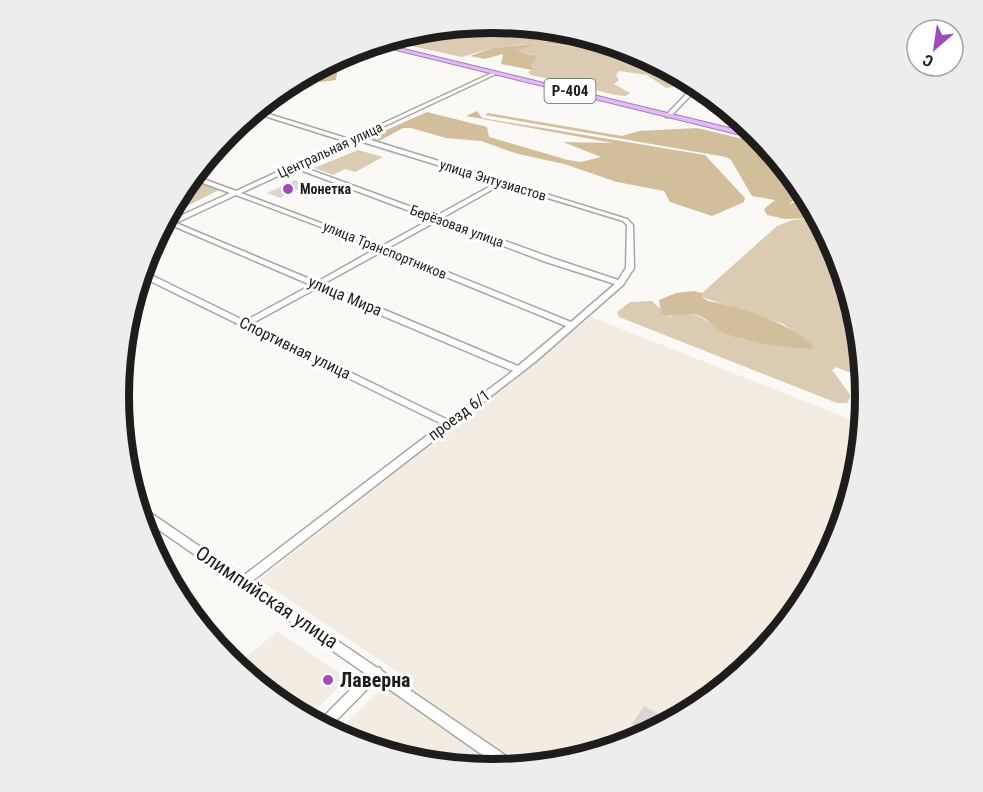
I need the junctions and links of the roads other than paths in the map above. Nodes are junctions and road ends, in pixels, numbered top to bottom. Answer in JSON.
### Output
{"nodes":[{"id":1,"x":390,"y":48,"type":"edge"},
{"id":2,"x":496,"y":73,"type":"junction"},
{"id":3,"x":691,"y":93,"type":"edge"},
{"id":4,"x":264,"y":114,"type":"edge"},
{"id":5,"x":668,"y":116,"type":"junction"},
{"id":6,"x":742,"y":134,"type":"edge"},
{"id":7,"x":354,"y":139,"type":"junction"},
{"id":8,"x":295,"y":166,"type":"junction"},
{"id":9,"x":201,"y":180,"type":"edge"},
{"id":10,"x":502,"y":183,"type":"junction"},
{"id":11,"x":236,"y":193,"type":"junction"},
{"id":12,"x":437,"y":219,"type":"junction"},
{"id":13,"x":628,"y":222,"type":"joint"},
{"id":14,"x":172,"y":223,"type":"edge"},
{"id":15,"x":171,"y":226,"type":"edge"},
{"id":16,"x":385,"y":249,"type":"junction"},
{"id":17,"x":149,"y":277,"type":"edge"},
{"id":18,"x":620,"y":283,"type":"junction"},
{"id":19,"x":320,"y":285,"type":"junction"},
{"id":20,"x":246,"y":324,"type":"junction"},
{"id":21,"x":572,"y":325,"type":"junction"},
{"id":22,"x":519,"y":370,"type":"junction"},
{"id":23,"x":447,"y":423,"type":"junction"},
{"id":24,"x":150,"y":518,"type":"edge"},
{"id":25,"x":244,"y":581,"type":"junction"},
{"id":26,"x":376,"y":672,"type":"junction"},
{"id":27,"x":328,"y":720,"type":"edge"},
{"id":28,"x":500,"y":759,"type":"edge"}],
"edges":[{"from":1,"to":2,"type":"highway","number":"Р-404"},
{"from":2,"to":5,"type":"highway","number":"Р-404"},
{"from":2,"to":7,"type":"street","name":"Центральная улица"},
{"from":3,"to":5,"type":"street"},
{"from":4,"to":7,"type":"street","name":"улица Энтузиастов"},
{"from":5,"to":6,"type":"highway","number":"Р-404"},
{"from":7,"to":8,"type":"street","name":"Центральная улица"},
{"from":7,"to":10,"type":"street","name":"улица Энтузиастов"},
{"from":8,"to":11,"type":"street","name":"Центральная улица"},
{"from":8,"to":12,"type":"street","name":"Берёзовая улица"},
{"from":9,"to":11,"type":"street","name":"улица Транспортников"},
{"from":10,"to":12,"type":"street"},
{"from":10,"to":13,"type":"street","name":"улица Энтузиастов"},
{"from":11,"to":14,"type":"street","name":"Центральная улица"},
{"from":11,"to":16,"type":"street","name":"улица Транспортников"},
{"from":12,"to":16,"type":"street"},
{"from":12,"to":18,"type":"street","name":"Берёзовая улица"},
{"from":13,"to":18,"type":"street","name":"проезд 6/1"},
{"from":15,"to":19,"type":"street","name":"улица Мира"},
{"from":16,"to":19,"type":"street"},
{"from":16,"to":21,"type":"street","name":"улица Транспортников"},
{"from":17,"to":20,"type":"street","name":"Спортивная улица"},
{"from":18,"to":21,"type":"street","name":"проезд 6/1"},
{"from":19,"to":20,"type":"street"},
{"from":19,"to":22,"type":"street","name":"улица Мира"},
{"from":20,"to":23,"type":"street","name":"Спортивная улица"},
{"from":21,"to":22,"type":"street","name":"проезд 6/1"},
{"from":22,"to":23,"type":"street","name":"проезд 6/1"},
{"from":23,"to":25,"type":"street","name":"проезд 6/1"},
{"from":24,"to":25,"type":"street","name":"Олимпийская улица"},
{"from":25,"to":26,"type":"street","name":"Олимпийская улица"},
{"from":26,"to":27,"type":"street"},
{"from":26,"to":28,"type":"street","name":"Олимпийская улица"}]}
